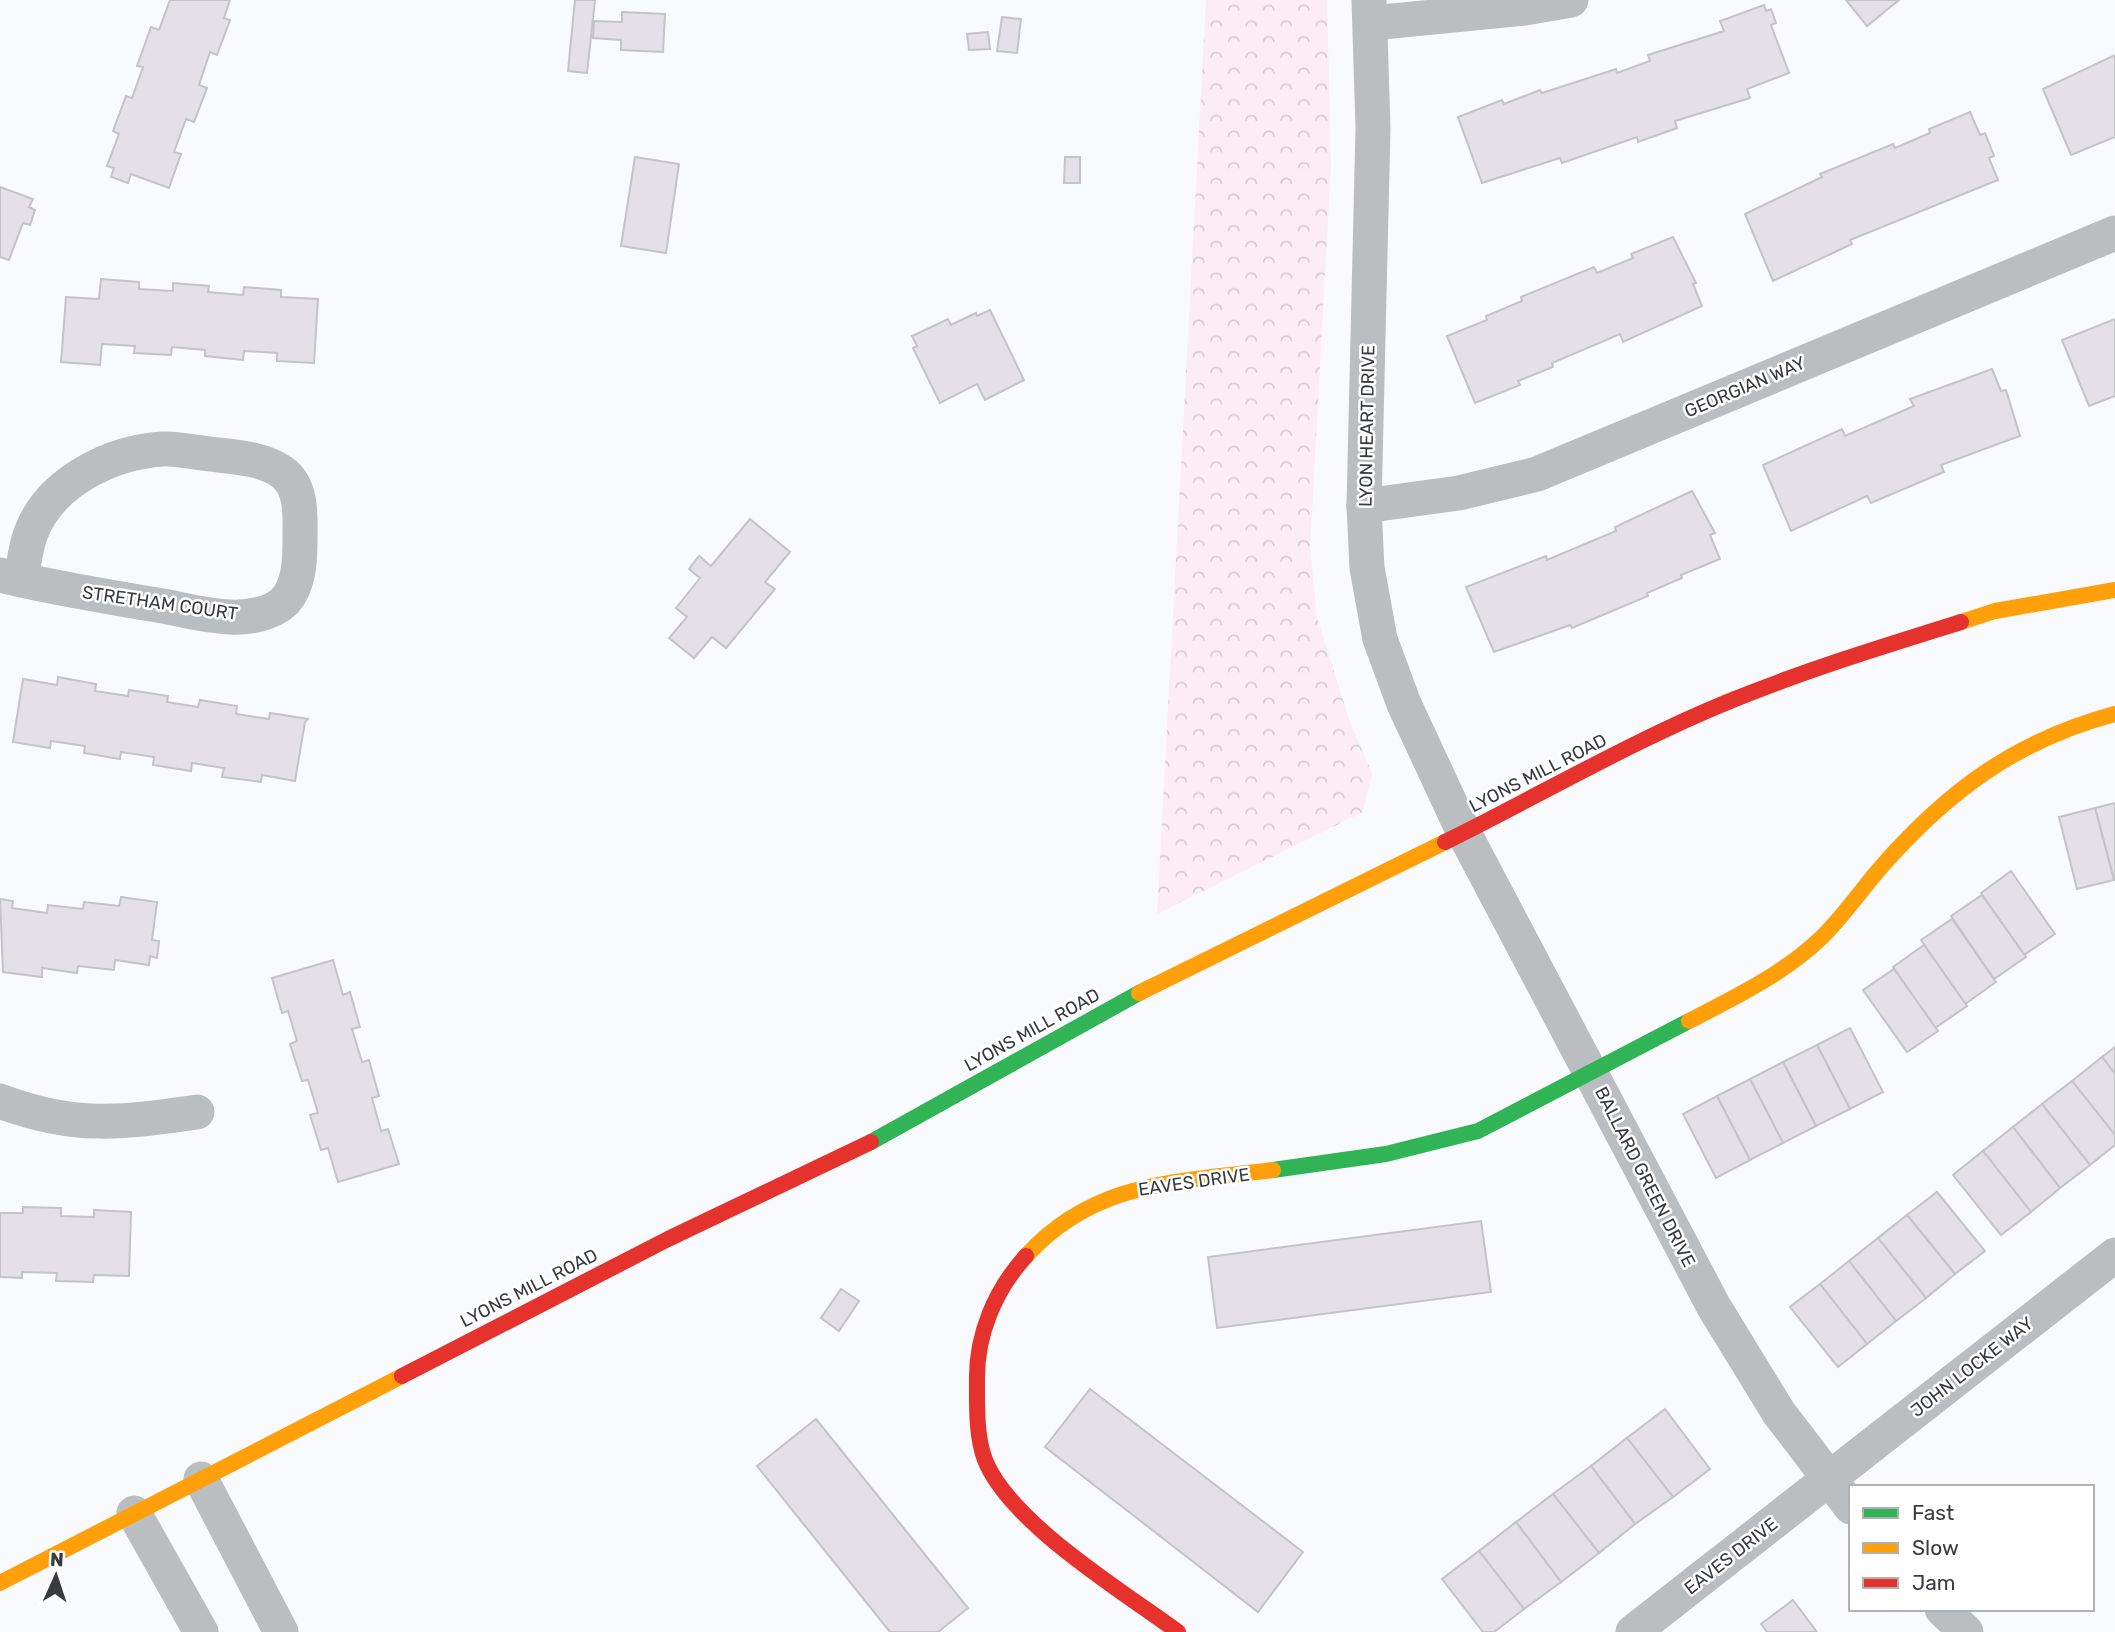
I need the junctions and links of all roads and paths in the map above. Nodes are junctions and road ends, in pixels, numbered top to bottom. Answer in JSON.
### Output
{"nodes":[{"id":1,"x":1571,"y":0,"type":"edge"},
{"id":2,"x":1371,"y":11,"type":"edge"},
{"id":3,"x":2115,"y":233,"type":"edge"},
{"id":4,"x":1364,"y":506,"type":"junction"},
{"id":5,"x":11,"y":578,"type":"edge"},
{"id":6,"x":2115,"y":590,"type":"edge"},
{"id":7,"x":2115,"y":714,"type":"edge"},
{"id":8,"x":1464,"y":833,"type":"junction"},
{"id":9,"x":1590,"y":1070,"type":"junction"},
{"id":10,"x":0,"y":1101,"type":"edge"},
{"id":11,"x":197,"y":1112,"type":"dead end"},
{"id":12,"x":2115,"y":1255,"type":"edge"},
{"id":13,"x":201,"y":1479,"type":"junction"},
{"id":14,"x":1829,"y":1479,"type":"junction"},
{"id":15,"x":1849,"y":1504,"type":"edge"},
{"id":16,"x":134,"y":1513,"type":"junction"},
{"id":17,"x":0,"y":1583,"type":"edge"},
{"id":18,"x":1944,"y":1611,"type":"edge"},
{"id":19,"x":201,"y":1632,"type":"edge"},
{"id":20,"x":281,"y":1632,"type":"edge"},
{"id":21,"x":1178,"y":1632,"type":"edge"},
{"id":22,"x":1633,"y":1632,"type":"edge"},
{"id":23,"x":1966,"y":1632,"type":"edge"}],
"edges":[{"from":1,"to":2,"type":"street"},
{"from":2,"to":4,"type":"street","name":"LYON HEART DRIVE"},
{"from":3,"to":4,"type":"street","name":"GEORGIAN WAY"},
{"from":4,"to":8,"type":"street","name":"LYON HEART DRIVE"},
{"from":5,"to":5,"type":"street","name":"STRETHAM COURT"},
{"from":6,"to":8,"type":"main road","name":"LYONS MILL ROAD"},
{"from":7,"to":9,"type":"main road","name":"EAVES DRIVE"},
{"from":8,"to":9,"type":"street","name":"BALLARD GREEN DRIVE"},
{"from":8,"to":13,"type":"main road","name":"LYONS MILL ROAD"},
{"from":9,"to":14,"type":"street","name":"BALLARD GREEN DRIVE"},
{"from":9,"to":21,"type":"main road","name":"EAVES DRIVE"},
{"from":10,"to":11,"type":"street"},
{"from":12,"to":14,"type":"street","name":"JOHN LOCKE WAY"},
{"from":13,"to":16,"type":"main road","name":"LYONS MILL ROAD"},
{"from":13,"to":20,"type":"street"},
{"from":14,"to":15,"type":"street","name":"BALLARD GREEN DRIVE"},
{"from":14,"to":22,"type":"street","name":"EAVES DRIVE"},
{"from":16,"to":17,"type":"main road","name":"LYONS MILL ROAD"},
{"from":16,"to":19,"type":"street"},
{"from":18,"to":23,"type":"street"}]}
